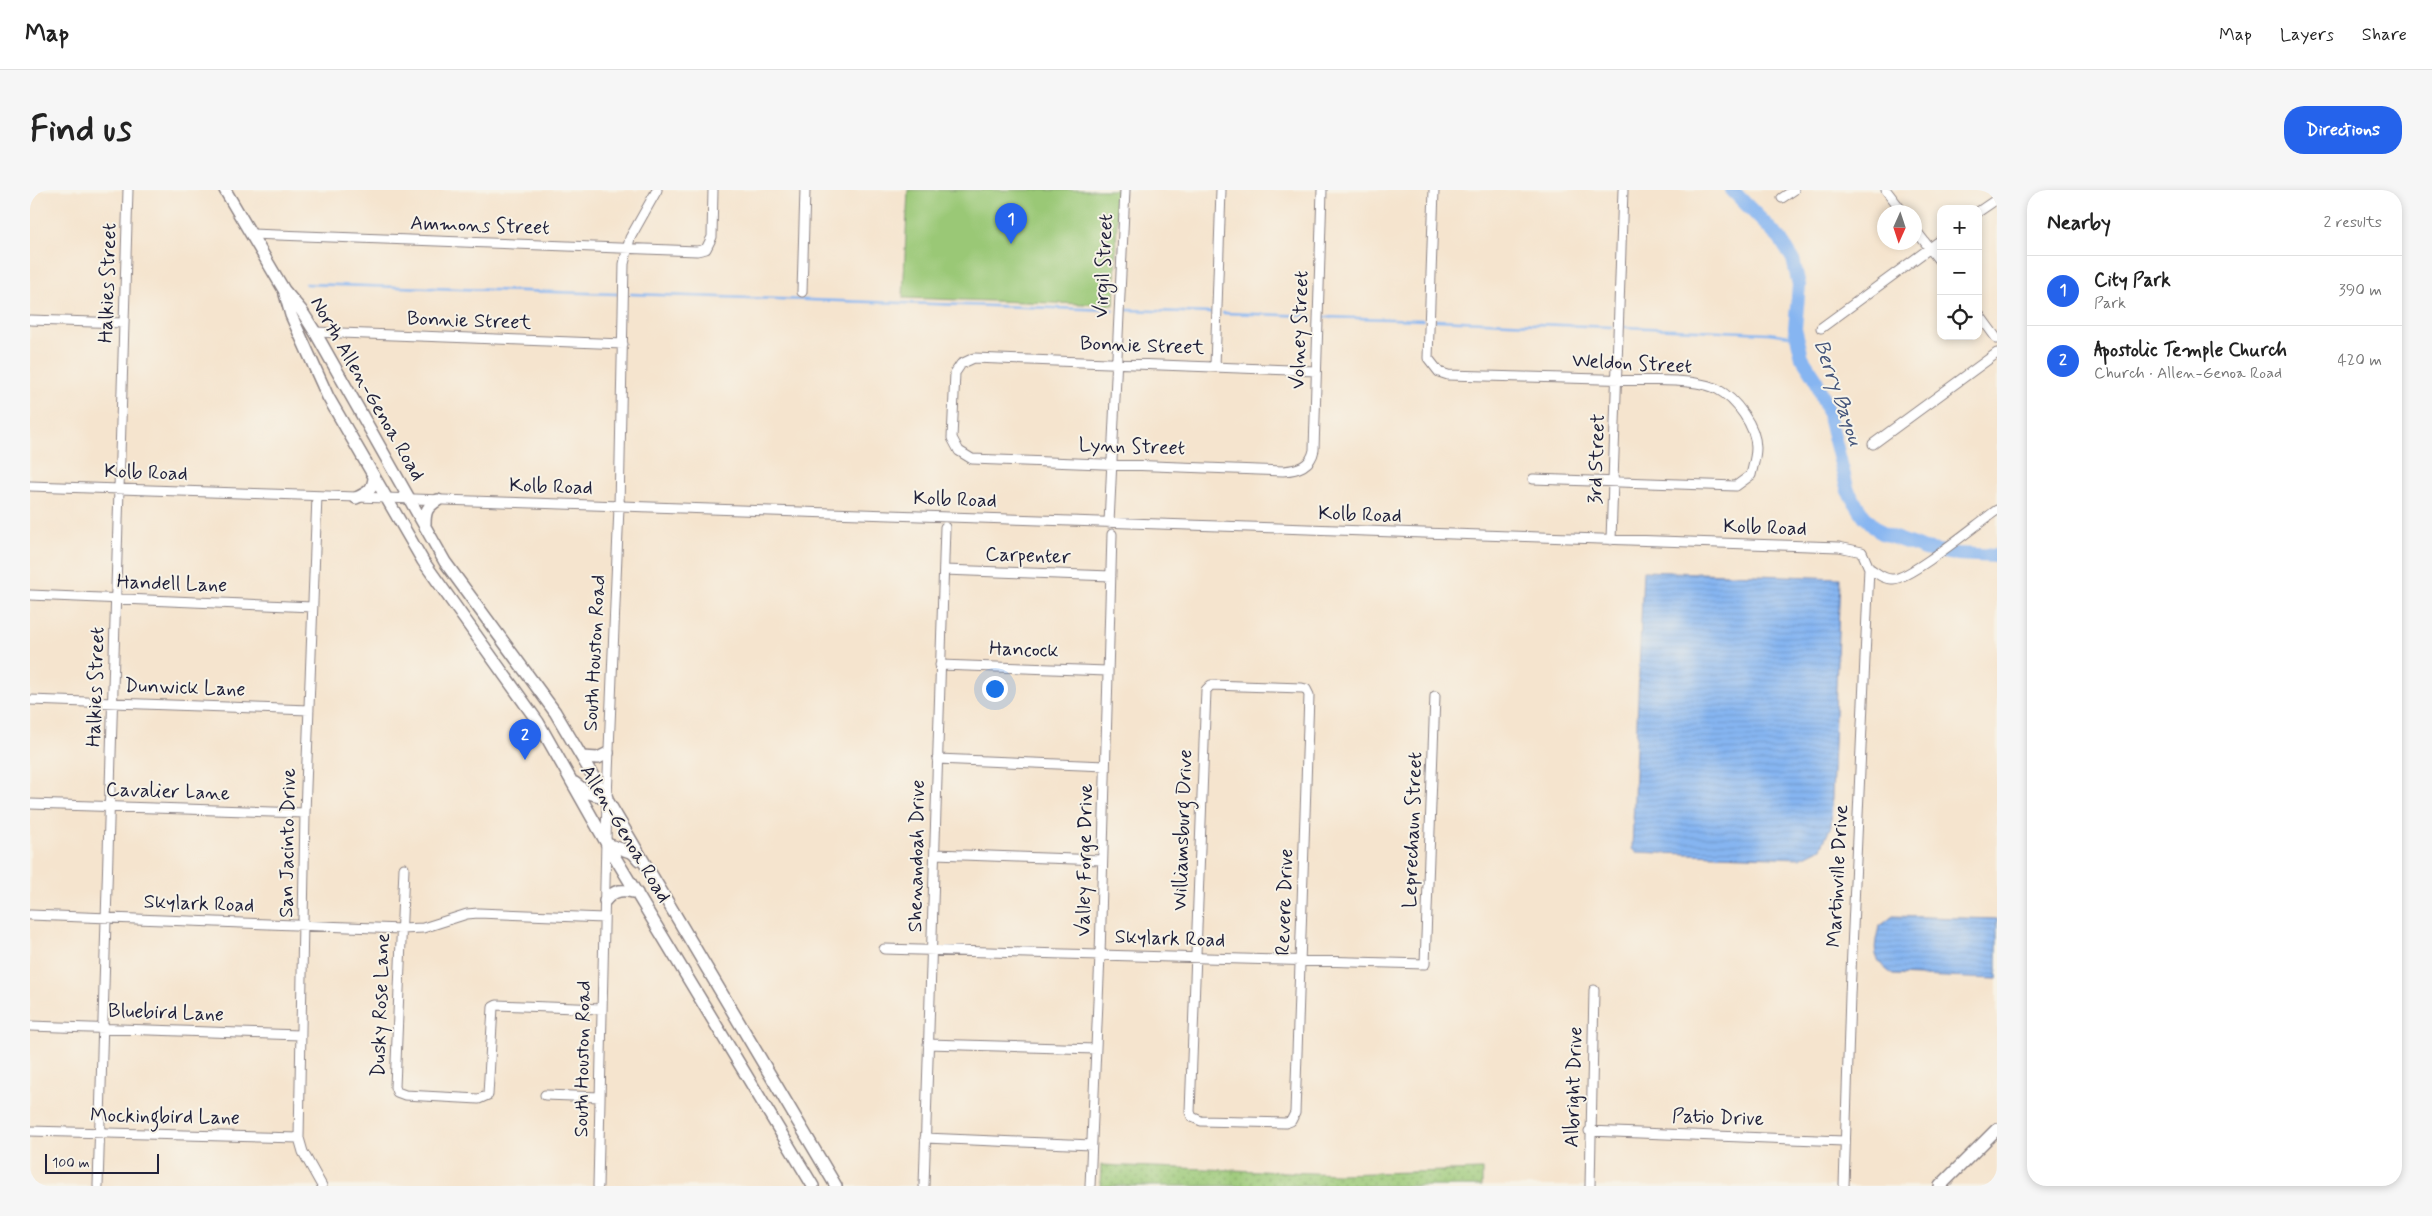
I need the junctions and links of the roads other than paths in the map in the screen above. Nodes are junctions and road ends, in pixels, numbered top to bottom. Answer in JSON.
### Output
{"nodes":[{"id":1,"x":128,"y":190,"type":"edge"},
{"id":2,"x":225,"y":190,"type":"edge"},
{"id":3,"x":657,"y":190,"type":"edge"},
{"id":4,"x":713,"y":190,"type":"edge"},
{"id":5,"x":805,"y":190,"type":"edge"},
{"id":6,"x":1125,"y":190,"type":"edge"},
{"id":7,"x":1222,"y":190,"type":"edge"},
{"id":8,"x":1322,"y":190,"type":"edge"},
{"id":9,"x":1434,"y":190,"type":"edge"},
{"id":10,"x":1622,"y":190,"type":"edge"},
{"id":11,"x":1794,"y":190,"type":"edge"},
{"id":12,"x":1886,"y":190,"type":"edge"},
{"id":13,"x":1782,"y":198,"type":"dead end"},
{"id":14,"x":1997,"y":199,"type":"edge"},
{"id":15,"x":1898,"y":205,"type":"edge"},
{"id":16,"x":1982,"y":209,"type":"edge"},
{"id":17,"x":251,"y":234,"type":"junction"},
{"id":18,"x":1922,"y":239,"type":"edge"},
{"id":19,"x":1937,"y":243,"type":"edge"},
{"id":20,"x":1929,"y":248,"type":"junction"},
{"id":21,"x":627,"y":249,"type":"junction"},
{"id":22,"x":1937,"y":259,"type":"edge"},
{"id":23,"x":284,"y":290,"type":"junction"},
{"id":24,"x":802,"y":292,"type":"dead end"},
{"id":25,"x":1982,"y":319,"type":"edge"},
{"id":26,"x":30,"y":320,"type":"edge"},
{"id":27,"x":124,"y":323,"type":"junction"},
{"id":28,"x":1821,"y":328,"type":"dead end"},
{"id":29,"x":315,"y":332,"type":"junction"},
{"id":30,"x":1997,"y":339,"type":"edge"},
{"id":31,"x":623,"y":344,"type":"junction"},
{"id":32,"x":1997,"y":353,"type":"edge"},
{"id":33,"x":1117,"y":362,"type":"junction"},
{"id":34,"x":1215,"y":366,"type":"junction"},
{"id":35,"x":1316,"y":371,"type":"junction"},
{"id":36,"x":1617,"y":379,"type":"junction"},
{"id":37,"x":1873,"y":444,"type":"dead end"},
{"id":38,"x":959,"y":451,"type":"joint"},
{"id":39,"x":1112,"y":464,"type":"junction"},
{"id":40,"x":1304,"y":467,"type":"joint"},
{"id":41,"x":374,"y":478,"type":"junction"},
{"id":42,"x":1533,"y":479,"type":"dead end"},
{"id":43,"x":1614,"y":482,"type":"junction"},
{"id":44,"x":30,"y":486,"type":"edge"},
{"id":45,"x":119,"y":490,"type":"junction"},
{"id":46,"x":317,"y":496,"type":"junction"},
{"id":47,"x":356,"y":498,"type":"junction"},
{"id":48,"x":438,"y":500,"type":"junction"},
{"id":49,"x":390,"y":504,"type":"junction"},
{"id":50,"x":413,"y":504,"type":"junction"},
{"id":51,"x":619,"y":507,"type":"junction"},
{"id":52,"x":1997,"y":510,"type":"edge"},
{"id":53,"x":1109,"y":523,"type":"junction"},
{"id":54,"x":425,"y":524,"type":"junction"},
{"id":55,"x":945,"y":527,"type":"dead end"},
{"id":56,"x":1112,"y":534,"type":"dead end"},
{"id":57,"x":1610,"y":540,"type":"junction"},
{"id":58,"x":1869,"y":568,"type":"junction"},
{"id":59,"x":944,"y":570,"type":"junction"},
{"id":60,"x":1111,"y":576,"type":"junction"},
{"id":61,"x":30,"y":595,"type":"edge"},
{"id":62,"x":116,"y":599,"type":"junction"},
{"id":63,"x":312,"y":607,"type":"junction"},
{"id":64,"x":480,"y":609,"type":"junction"},
{"id":65,"x":465,"y":622,"type":"junction"},
{"id":66,"x":940,"y":665,"type":"junction"},
{"id":67,"x":1107,"y":671,"type":"junction"},
{"id":68,"x":1252,"y":686,"type":"joint"},
{"id":69,"x":1435,"y":696,"type":"dead end"},
{"id":70,"x":30,"y":700,"type":"edge"},
{"id":71,"x":113,"y":703,"type":"junction"},
{"id":72,"x":309,"y":710,"type":"junction"},
{"id":73,"x":555,"y":712,"type":"junction"},
{"id":74,"x":538,"y":722,"type":"junction"},
{"id":75,"x":608,"y":753,"type":"junction"},
{"id":76,"x":582,"y":757,"type":"junction"},
{"id":77,"x":937,"y":760,"type":"junction"},
{"id":78,"x":1105,"y":766,"type":"junction"},
{"id":79,"x":569,"y":776,"type":"junction"},
{"id":80,"x":607,"y":798,"type":"junction"},
{"id":81,"x":30,"y":804,"type":"edge"},
{"id":82,"x":110,"y":808,"type":"junction"},
{"id":83,"x":305,"y":814,"type":"junction"},
{"id":84,"x":607,"y":844,"type":"junction"},
{"id":85,"x":935,"y":854,"type":"junction"},
{"id":86,"x":1102,"y":860,"type":"junction"},
{"id":87,"x":404,"y":868,"type":"dead end"},
{"id":88,"x":648,"y":871,"type":"junction"},
{"id":89,"x":637,"y":893,"type":"junction"},
{"id":90,"x":605,"y":900,"type":"junction"},
{"id":91,"x":30,"y":915,"type":"edge"},
{"id":92,"x":604,"y":918,"type":"junction"},
{"id":93,"x":106,"y":919,"type":"junction"},
{"id":94,"x":303,"y":925,"type":"junction"},
{"id":95,"x":402,"y":929,"type":"junction"},
{"id":96,"x":691,"y":941,"type":"junction"},
{"id":97,"x":884,"y":948,"type":"dead end"},
{"id":98,"x":673,"y":950,"type":"junction"},
{"id":99,"x":932,"y":950,"type":"junction"},
{"id":100,"x":1100,"y":955,"type":"junction"},
{"id":101,"x":1196,"y":958,"type":"junction"},
{"id":102,"x":1301,"y":961,"type":"junction"},
{"id":103,"x":1426,"y":964,"type":"joint"},
{"id":104,"x":1594,"y":990,"type":"dead end"},
{"id":105,"x":602,"y":1009,"type":"junction"},
{"id":106,"x":30,"y":1026,"type":"edge"},
{"id":107,"x":103,"y":1029,"type":"junction"},
{"id":108,"x":300,"y":1035,"type":"junction"},
{"id":109,"x":928,"y":1044,"type":"junction"},
{"id":110,"x":1096,"y":1049,"type":"junction"},
{"id":111,"x":545,"y":1095,"type":"dead end"},
{"id":112,"x":600,"y":1097,"type":"junction"},
{"id":113,"x":794,"y":1115,"type":"junction"},
{"id":114,"x":1243,"y":1122,"type":"joint"},
{"id":115,"x":776,"y":1126,"type":"junction"},
{"id":116,"x":1997,"y":1129,"type":"edge"},
{"id":117,"x":30,"y":1131,"type":"edge"},
{"id":118,"x":1590,"y":1131,"type":"junction"},
{"id":119,"x":100,"y":1134,"type":"junction"},
{"id":120,"x":300,"y":1138,"type":"junction"},
{"id":121,"x":925,"y":1138,"type":"junction"},
{"id":122,"x":1844,"y":1141,"type":"junction"},
{"id":123,"x":1092,"y":1146,"type":"junction"},
{"id":124,"x":98,"y":1186,"type":"edge"},
{"id":125,"x":322,"y":1186,"type":"edge"},
{"id":126,"x":598,"y":1186,"type":"edge"},
{"id":127,"x":812,"y":1186,"type":"edge"},
{"id":128,"x":836,"y":1186,"type":"edge"},
{"id":129,"x":924,"y":1186,"type":"edge"},
{"id":130,"x":1090,"y":1186,"type":"edge"},
{"id":131,"x":1590,"y":1186,"type":"edge"},
{"id":132,"x":1844,"y":1186,"type":"edge"},
{"id":133,"x":1940,"y":1186,"type":"edge"}],
"edges":[{"from":1,"to":27,"type":"street","name":"Halkies Street"},
{"from":2,"to":17,"type":"main road","name":"North Allen-Genoa Road"},
{"from":3,"to":21,"type":"street","name":"South Houston Road"},
{"from":4,"to":21,"type":"street","name":"Ammons Street"},
{"from":5,"to":24,"type":"street"},
{"from":6,"to":33,"type":"street","name":"Virgil Street"},
{"from":7,"to":34,"type":"street"},
{"from":8,"to":35,"type":"street","name":"Volney Street"},
{"from":9,"to":36,"type":"street","name":"Weldon Street"},
{"from":10,"to":36,"type":"street","name":"3rd Street"},
{"from":11,"to":13,"type":"street"},
{"from":12,"to":15,"type":"street"},
{"from":14,"to":16,"type":"street"},
{"from":17,"to":21,"type":"street","name":"Ammons Street"},
{"from":17,"to":23,"type":"main road","name":"North Allen-Genoa Road"},
{"from":18,"to":20,"type":"street"},
{"from":19,"to":20,"type":"street"},
{"from":20,"to":22,"type":"street"},
{"from":20,"to":28,"type":"street"},
{"from":21,"to":31,"type":"street","name":"South Houston Road"},
{"from":23,"to":29,"type":"main road","name":"North Allen-Genoa Road"},
{"from":23,"to":41,"type":"main road","name":"North Allen-Genoa Road"},
{"from":25,"to":30,"type":"street"},
{"from":26,"to":27,"type":"street"},
{"from":27,"to":45,"type":"street","name":"Halkies Street"},
{"from":29,"to":31,"type":"street","name":"Bonnie Street"},
{"from":29,"to":50,"type":"main road","name":"North Allen-Genoa Road"},
{"from":31,"to":51,"type":"street","name":"South Houston Road"},
{"from":32,"to":37,"type":"street"},
{"from":33,"to":34,"type":"street","name":"Bonnie Street"},
{"from":33,"to":38,"type":"street","name":"Bonnie Street"},
{"from":33,"to":39,"type":"street","name":"Virgil Street"},
{"from":34,"to":35,"type":"street","name":"Bonnie Street"},
{"from":35,"to":40,"type":"street","name":"Volney Street"},
{"from":36,"to":43,"type":"street","name":"3rd Street"},
{"from":36,"to":43,"type":"street","name":"Weldon Street"},
{"from":38,"to":39,"type":"street","name":"Lynn Street"},
{"from":39,"to":40,"type":"street","name":"Lynn Street"},
{"from":39,"to":53,"type":"street","name":"Virgil Street"},
{"from":41,"to":47,"type":"main road"},
{"from":41,"to":49,"type":"main road","name":"North Allen-Genoa Road"},
{"from":42,"to":43,"type":"street","name":"Weldon Street"},
{"from":43,"to":57,"type":"street","name":"3rd Street"},
{"from":44,"to":45,"type":"street","name":"Kolb Road"},
{"from":45,"to":46,"type":"street","name":"Kolb Road"},
{"from":45,"to":62,"type":"street","name":"Halkies Street"},
{"from":46,"to":47,"type":"street","name":"Kolb Road"},
{"from":46,"to":63,"type":"street","name":"San Jacinto Drive"},
{"from":47,"to":49,"type":"street","name":"Kolb Road"},
{"from":48,"to":50,"type":"street","name":"Kolb Road"},
{"from":48,"to":51,"type":"street","name":"Kolb Road"},
{"from":48,"to":54,"type":"main road"},
{"from":49,"to":50,"type":"street","name":"Kolb Road"},
{"from":49,"to":65,"type":"main road","name":"Allen-Genoa Road"},
{"from":50,"to":54,"type":"main road","name":"Allen-Genoa Road"},
{"from":51,"to":53,"type":"street","name":"Kolb Road"},
{"from":51,"to":75,"type":"street","name":"South Houston Road"},
{"from":52,"to":58,"type":"street"},
{"from":53,"to":57,"type":"street","name":"Kolb Road"},
{"from":54,"to":64,"type":"main road","name":"Allen-Genoa Road"},
{"from":55,"to":59,"type":"street","name":"Shenandoah Drive"},
{"from":56,"to":60,"type":"street","name":"Valley Forge Drive"},
{"from":57,"to":58,"type":"street","name":"Kolb Road"},
{"from":58,"to":122,"type":"street","name":"Martinville Drive"},
{"from":59,"to":60,"type":"street","name":"Carpenter"},
{"from":59,"to":66,"type":"street","name":"Shenandoah Drive"},
{"from":60,"to":67,"type":"street","name":"Valley Forge Drive"},
{"from":61,"to":62,"type":"street","name":"Handell Lane"},
{"from":62,"to":63,"type":"street","name":"Handell Lane"},
{"from":62,"to":71,"type":"street","name":"Halkies Street"},
{"from":63,"to":72,"type":"street","name":"San Jacinto Drive"},
{"from":64,"to":65,"type":"main road"},
{"from":64,"to":73,"type":"main road","name":"Allen-Genoa Road"},
{"from":65,"to":74,"type":"main road","name":"Allen-Genoa Road"},
{"from":66,"to":67,"type":"street","name":"Hancock"},
{"from":66,"to":77,"type":"street","name":"Shenandoah Drive"},
{"from":67,"to":78,"type":"street","name":"Valley Forge Drive"},
{"from":68,"to":101,"type":"street","name":"Williamsburg Drive"},
{"from":68,"to":102,"type":"street","name":"Revere Drive"},
{"from":69,"to":103,"type":"street","name":"Leprechaun Street"},
{"from":70,"to":71,"type":"street","name":"Dunwick Lane"},
{"from":71,"to":72,"type":"street","name":"Dunwick Lane"},
{"from":71,"to":82,"type":"street","name":"Halkies Street"},
{"from":72,"to":83,"type":"street","name":"San Jacinto Drive"},
{"from":73,"to":74,"type":"main road"},
{"from":73,"to":76,"type":"main road","name":"Allen-Genoa Road"},
{"from":74,"to":79,"type":"main road","name":"Allen-Genoa Road"},
{"from":75,"to":76,"type":"main road"},
{"from":75,"to":80,"type":"street","name":"South Houston Road"},
{"from":76,"to":80,"type":"main road","name":"Allen-Genoa Road"},
{"from":77,"to":78,"type":"street"},
{"from":77,"to":85,"type":"street","name":"Shenandoah Drive"},
{"from":78,"to":86,"type":"street","name":"Valley Forge Drive"},
{"from":79,"to":80,"type":"main road"},
{"from":79,"to":84,"type":"main road","name":"Allen-Genoa Road"},
{"from":80,"to":84,"type":"street","name":"South Houston Road"},
{"from":80,"to":88,"type":"main road","name":"Allen-Genoa Road"},
{"from":81,"to":82,"type":"street","name":"Cavalier Lane"},
{"from":82,"to":83,"type":"street","name":"Cavalier Lane"},
{"from":82,"to":93,"type":"street","name":"Halkies Street"},
{"from":83,"to":94,"type":"street","name":"San Jacinto Drive"},
{"from":84,"to":88,"type":"main road"},
{"from":84,"to":89,"type":"main road","name":"Allen-Genoa Road"},
{"from":84,"to":90,"type":"street","name":"South Houston Road"},
{"from":85,"to":86,"type":"street"},
{"from":85,"to":99,"type":"street","name":"Shenandoah Drive"},
{"from":86,"to":100,"type":"street","name":"Valley Forge Drive"},
{"from":87,"to":95,"type":"street","name":"Dusky Rose Lane"},
{"from":88,"to":96,"type":"main road","name":"Allen-Genoa Road"},
{"from":89,"to":90,"type":"main road"},
{"from":89,"to":98,"type":"main road","name":"Allen-Genoa Road"},
{"from":90,"to":92,"type":"street","name":"South Houston Road"},
{"from":91,"to":93,"type":"street","name":"Skylark Road"},
{"from":92,"to":95,"type":"street","name":"Skylark Road"},
{"from":92,"to":105,"type":"street","name":"South Houston Road"},
{"from":93,"to":94,"type":"street","name":"Skylark Road"},
{"from":93,"to":107,"type":"street","name":"Halkies Street"},
{"from":94,"to":95,"type":"street","name":"Skylark Road"},
{"from":94,"to":108,"type":"street","name":"San Jacinto Drive"},
{"from":95,"to":105,"type":"street","name":"Dusky Rose Lane"},
{"from":96,"to":98,"type":"main road"},
{"from":96,"to":113,"type":"main road","name":"Allen-Genoa Road"},
{"from":97,"to":99,"type":"street","name":"Skylark Road"},
{"from":98,"to":115,"type":"main road","name":"Allen-Genoa Road"},
{"from":99,"to":100,"type":"street","name":"Skylark Road"},
{"from":99,"to":109,"type":"street","name":"Shenandoah Drive"},
{"from":100,"to":101,"type":"street","name":"Skylark Road"},
{"from":100,"to":110,"type":"street","name":"Valley Forge Drive"},
{"from":101,"to":102,"type":"street","name":"Skylark Road"},
{"from":101,"to":114,"type":"street","name":"Williamsburg Drive"},
{"from":102,"to":103,"type":"street","name":"Skylark Road"},
{"from":102,"to":114,"type":"street","name":"Revere Drive"},
{"from":104,"to":118,"type":"street","name":"Albright Drive"},
{"from":105,"to":112,"type":"street","name":"South Houston Road"},
{"from":106,"to":107,"type":"street","name":"Bluebird Lane"},
{"from":107,"to":108,"type":"street","name":"Bluebird Lane"},
{"from":107,"to":119,"type":"street","name":"Halkies Street"},
{"from":108,"to":120,"type":"street","name":"San Jacinto Drive"},
{"from":109,"to":110,"type":"street"},
{"from":109,"to":121,"type":"street","name":"Shenandoah Drive"},
{"from":110,"to":123,"type":"street","name":"Valley Forge Drive"},
{"from":111,"to":112,"type":"street"},
{"from":112,"to":126,"type":"street","name":"South Houston Road"},
{"from":113,"to":115,"type":"main road"},
{"from":113,"to":128,"type":"main road","name":"Allen-Genoa Road"},
{"from":115,"to":127,"type":"main road","name":"Allen-Genoa Road"},
{"from":116,"to":133,"type":"main road"},
{"from":117,"to":119,"type":"street","name":"Mockingbird Lane"},
{"from":118,"to":122,"type":"street","name":"Patio Drive"},
{"from":118,"to":131,"type":"street","name":"Albright Drive"},
{"from":119,"to":120,"type":"street","name":"Mockingbird Lane"},
{"from":119,"to":124,"type":"street","name":"Halkies Street"},
{"from":120,"to":125,"type":"street","name":"San Jacinto Drive"},
{"from":121,"to":123,"type":"street"},
{"from":121,"to":129,"type":"street","name":"Shenandoah Drive"},
{"from":122,"to":132,"type":"street","name":"Martinville Drive"},
{"from":123,"to":130,"type":"street","name":"Valley Forge Drive"}]}
